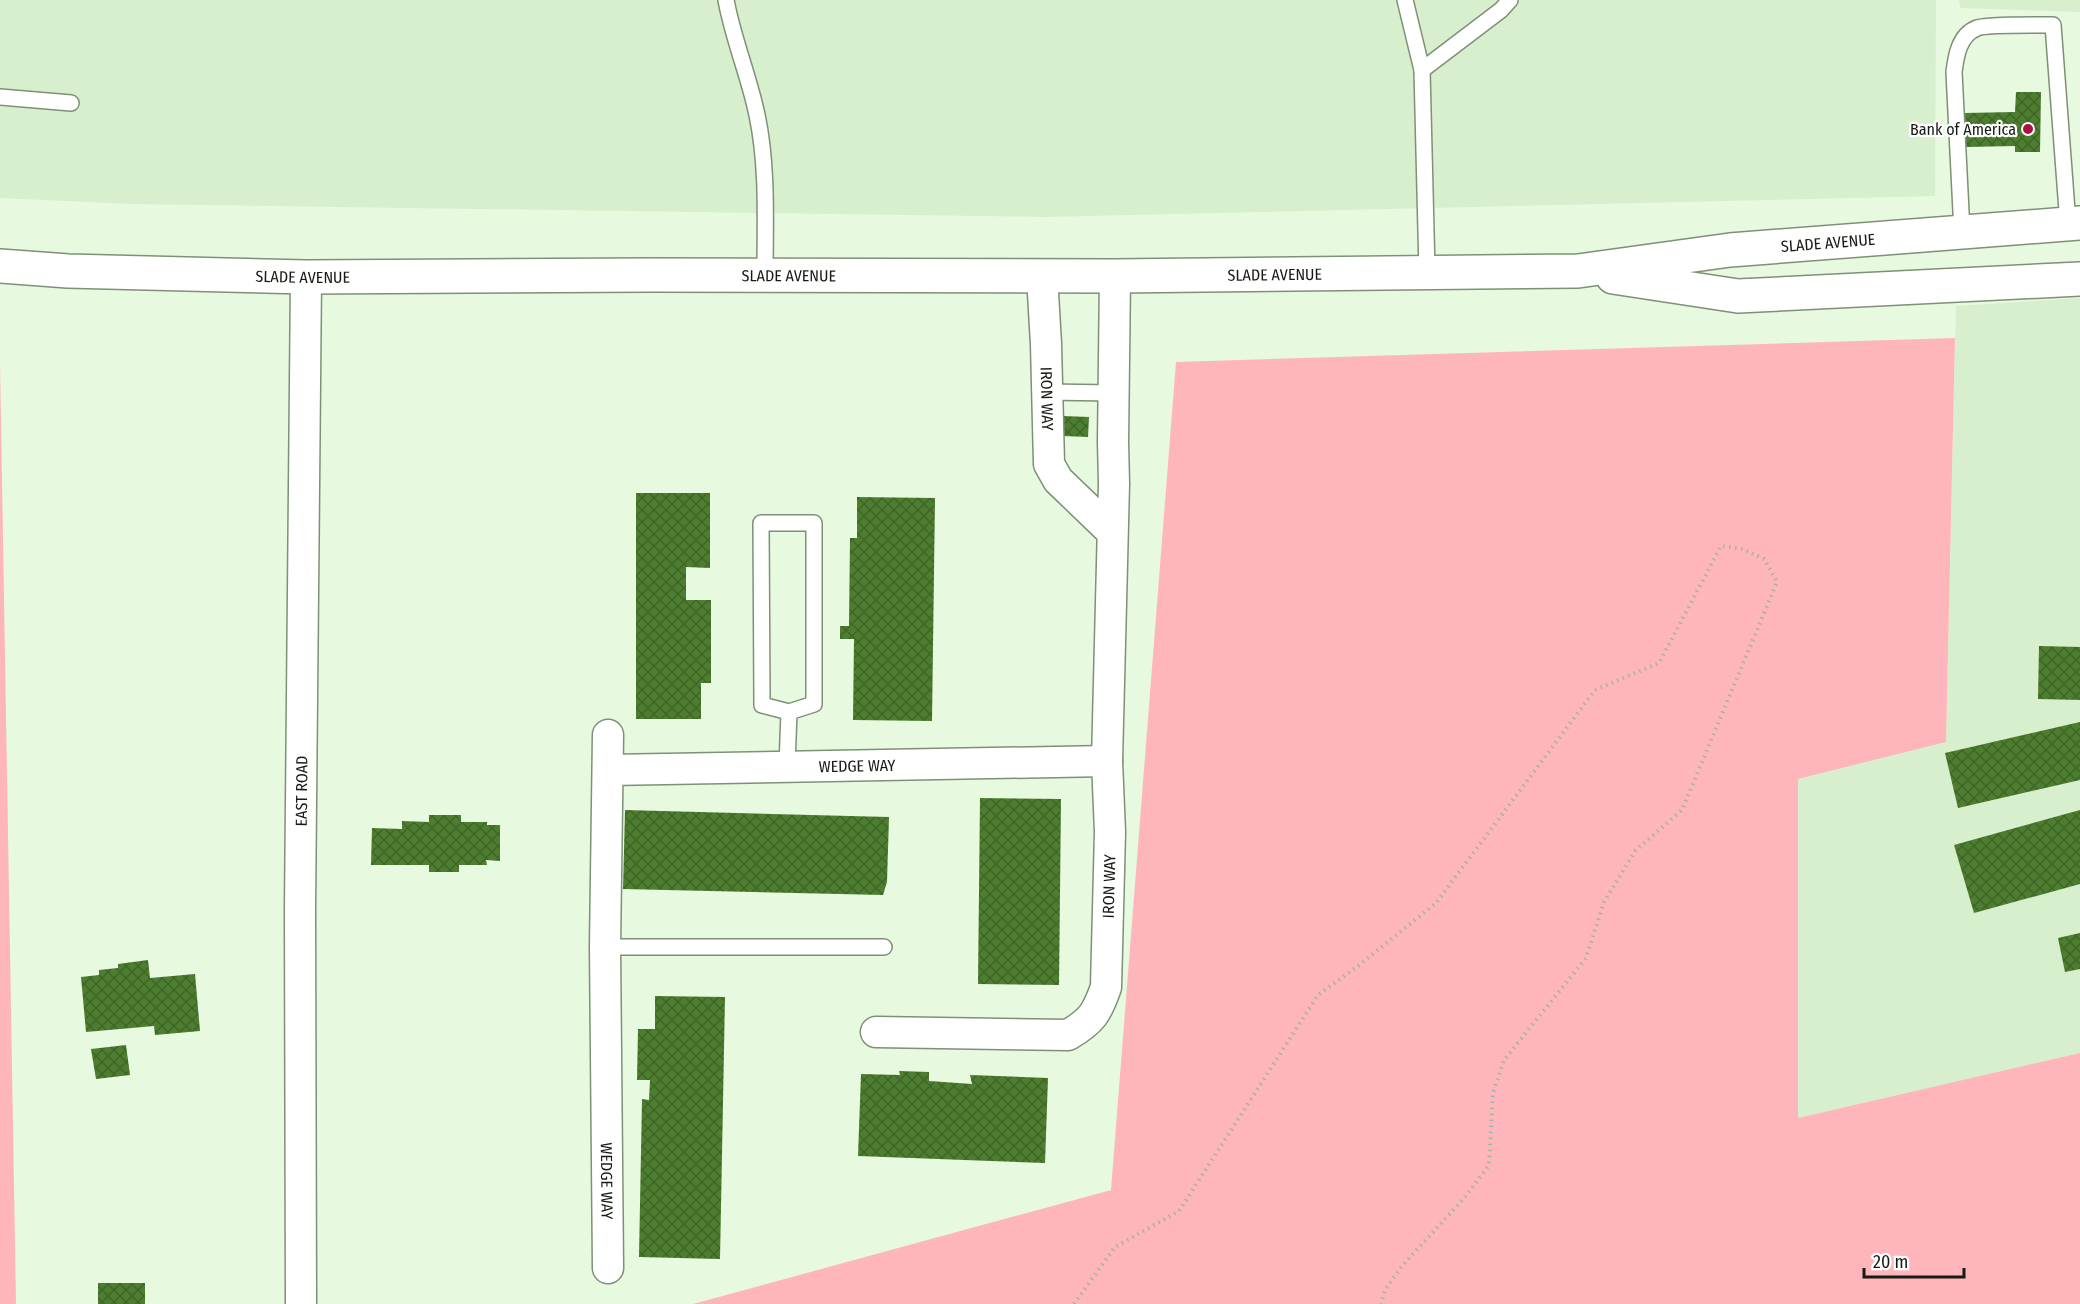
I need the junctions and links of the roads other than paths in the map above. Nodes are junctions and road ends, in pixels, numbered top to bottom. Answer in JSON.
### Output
{"nodes":[{"id":1,"x":726,"y":0,"type":"edge"},
{"id":2,"x":1405,"y":0,"type":"edge"},
{"id":3,"x":1510,"y":0,"type":"edge"},
{"id":4,"x":1422,"y":70,"type":"junction"},
{"id":5,"x":0,"y":97,"type":"edge"},
{"id":6,"x":71,"y":103,"type":"dead end"},
{"id":7,"x":2074,"y":224,"type":"edge"},
{"id":8,"x":1962,"y":232,"type":"junction"},
{"id":9,"x":0,"y":266,"type":"edge"},
{"id":10,"x":1578,"y":271,"type":"junction"},
{"id":11,"x":1427,"y":272,"type":"junction"},
{"id":12,"x":765,"y":275,"type":"junction"},
{"id":13,"x":1042,"y":276,"type":"junction"},
{"id":14,"x":1115,"y":276,"type":"junction"},
{"id":15,"x":306,"y":277,"type":"junction"},
{"id":16,"x":2080,"y":279,"type":"edge"},
{"id":17,"x":1046,"y":392,"type":"junction"},
{"id":18,"x":1114,"y":393,"type":"junction"},
{"id":19,"x":1112,"y":532,"type":"junction"},
{"id":20,"x":789,"y":712,"type":"junction"},
{"id":21,"x":608,"y":735,"type":"dead end"},
{"id":22,"x":1107,"y":761,"type":"junction"},
{"id":23,"x":787,"y":766,"type":"junction"},
{"id":24,"x":608,"y":770,"type":"junction"},
{"id":25,"x":605,"y":947,"type":"junction"},
{"id":26,"x":884,"y":947,"type":"dead end"},
{"id":27,"x":876,"y":1032,"type":"dead end"},
{"id":28,"x":608,"y":1268,"type":"dead end"},
{"id":29,"x":301,"y":1304,"type":"edge"}],
"edges":[{"from":1,"to":12,"type":"lane"},
{"from":2,"to":4,"type":"lane"},
{"from":3,"to":4,"type":"lane"},
{"from":4,"to":11,"type":"lane"},
{"from":5,"to":6,"type":"lane"},
{"from":7,"to":8,"type":"main road","name":"SLADE AVENUE"},
{"from":7,"to":8,"type":"lane"},
{"from":8,"to":10,"type":"main road","name":"SLADE AVENUE"},
{"from":9,"to":15,"type":"main road","name":"SLADE AVENUE"},
{"from":10,"to":11,"type":"main road","name":"SLADE AVENUE"},
{"from":10,"to":16,"type":"main road","name":"SLADE AVENUE"},
{"from":11,"to":14,"type":"main road","name":"SLADE AVENUE"},
{"from":12,"to":13,"type":"main road","name":"SLADE AVENUE"},
{"from":12,"to":15,"type":"main road","name":"SLADE AVENUE"},
{"from":13,"to":14,"type":"main road","name":"SLADE AVENUE"},
{"from":13,"to":17,"type":"street","name":"IRON WAY"},
{"from":14,"to":18,"type":"street","name":"IRON WAY"},
{"from":15,"to":29,"type":"street","name":"EAST ROAD"},
{"from":17,"to":18,"type":"lane"},
{"from":17,"to":19,"type":"street","name":"IRON WAY"},
{"from":18,"to":19,"type":"street","name":"IRON WAY"},
{"from":19,"to":22,"type":"street","name":"IRON WAY"},
{"from":20,"to":20,"type":"lane"},
{"from":20,"to":23,"type":"lane"},
{"from":21,"to":24,"type":"street","name":"WEDGE WAY"},
{"from":22,"to":23,"type":"street","name":"WEDGE WAY"},
{"from":22,"to":27,"type":"street","name":"IRON WAY"},
{"from":23,"to":24,"type":"street","name":"WEDGE WAY"},
{"from":24,"to":25,"type":"street","name":"WEDGE WAY"},
{"from":25,"to":26,"type":"lane"},
{"from":25,"to":28,"type":"street","name":"WEDGE WAY"}]}
